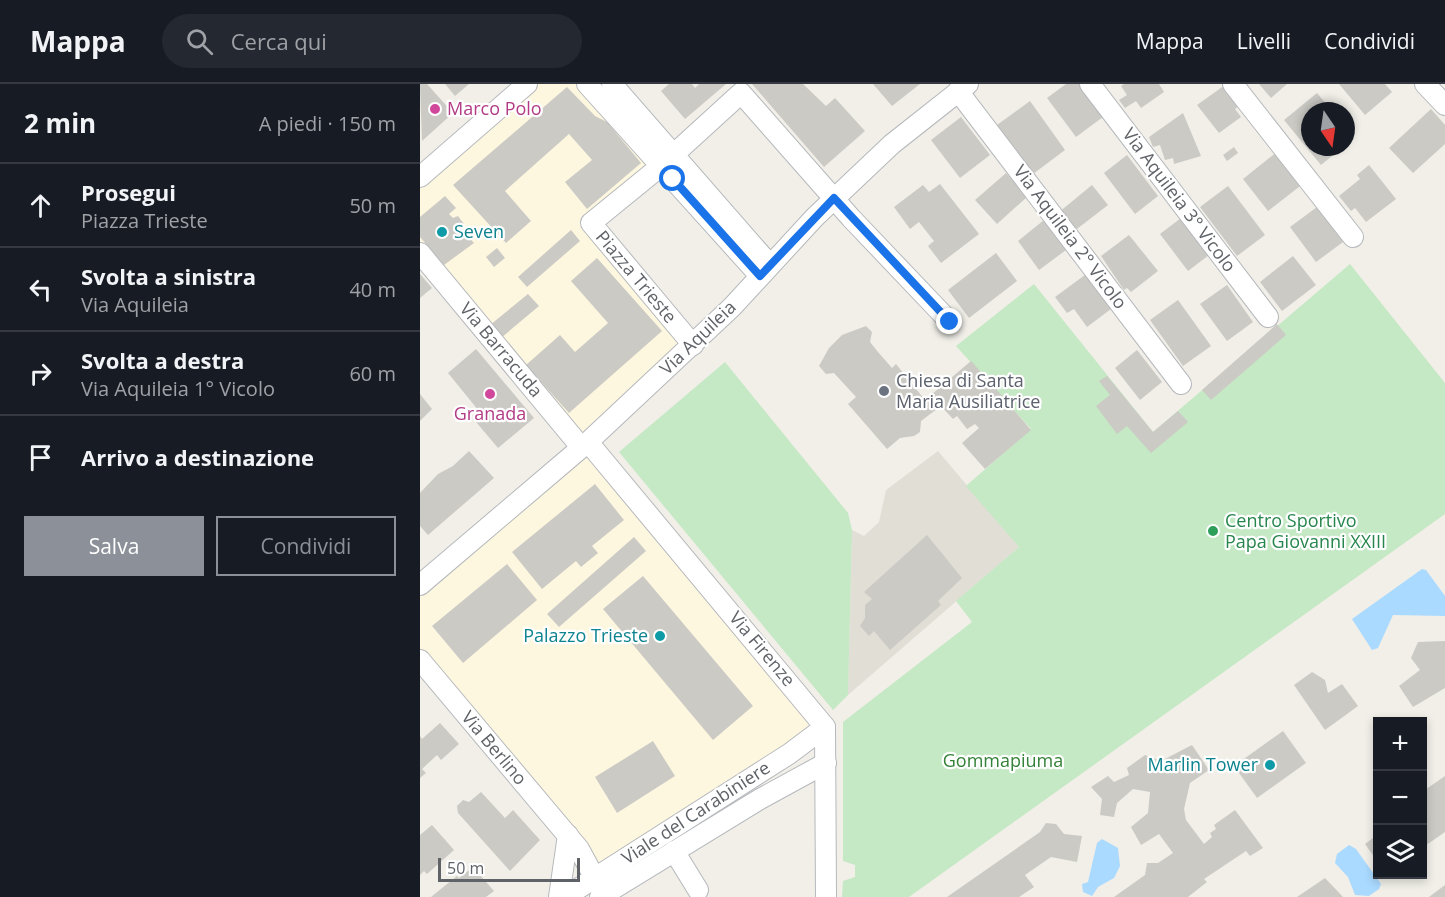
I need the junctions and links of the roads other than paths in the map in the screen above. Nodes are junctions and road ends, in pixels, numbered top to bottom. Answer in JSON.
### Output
{"nodes":[{"id":1,"x":527,"y":84,"type":"edge"},
{"id":2,"x":586,"y":84,"type":"edge"},
{"id":3,"x":612,"y":84,"type":"edge"},
{"id":4,"x":1090,"y":84,"type":"edge"},
{"id":5,"x":1233,"y":84,"type":"edge"},
{"id":6,"x":1425,"y":84,"type":"edge"},
{"id":7,"x":963,"y":88,"type":"edge"},
{"id":8,"x":1445,"y":105,"type":"edge"},
{"id":9,"x":664,"y":160,"type":"junction"},
{"id":10,"x":420,"y":177,"type":"edge"},
{"id":11,"x":834,"y":198,"type":"junction"},
{"id":12,"x":1353,"y":237,"type":"dead end"},
{"id":13,"x":420,"y":253,"type":"edge"},
{"id":14,"x":765,"y":270,"type":"junction"},
{"id":15,"x":1268,"y":316,"type":"dead end"},
{"id":16,"x":950,"y":322,"type":"dead end"},
{"id":17,"x":691,"y":347,"type":"junction"},
{"id":18,"x":1181,"y":384,"type":"dead end"},
{"id":19,"x":585,"y":445,"type":"junction"},
{"id":20,"x":420,"y":585,"type":"edge"},
{"id":21,"x":420,"y":660,"type":"edge"},
{"id":22,"x":825,"y":727,"type":"junction"},
{"id":23,"x":826,"y":763,"type":"junction"},
{"id":24,"x":568,"y":835,"type":"junction"},
{"id":25,"x":674,"y":851,"type":"junction"},
{"id":26,"x":698,"y":890,"type":"dead end"},
{"id":27,"x":602,"y":891,"type":"edge"},
{"id":28,"x":559,"y":897,"type":"edge"},
{"id":29,"x":565,"y":897,"type":"edge"},
{"id":30,"x":826,"y":897,"type":"edge"}],
"edges":[{"from":1,"to":10,"type":"street"},
{"from":2,"to":9,"type":"street"},
{"from":3,"to":9,"type":"street"},
{"from":4,"to":15,"type":"street","name":"Via Aquileia 3° Vicolo"},
{"from":5,"to":12,"type":"street"},
{"from":6,"to":8,"type":"street"},
{"from":7,"to":11,"type":"street","name":"Via Aquileia"},
{"from":7,"to":18,"type":"street","name":"Via Aquileia 2° Vicolo"},
{"from":9,"to":11,"type":"street"},
{"from":9,"to":14,"type":"street"},
{"from":9,"to":17,"type":"street"},
{"from":11,"to":14,"type":"street","name":"Via Aquileia"},
{"from":11,"to":16,"type":"street"},
{"from":13,"to":19,"type":"street","name":"Via Barracuda"},
{"from":14,"to":17,"type":"street","name":"Via Aquileia"},
{"from":17,"to":19,"type":"street","name":"Via Aquileia"},
{"from":19,"to":20,"type":"street","name":"Via Aquileia"},
{"from":19,"to":22,"type":"street","name":"Via Firenze"},
{"from":21,"to":24,"type":"street","name":"Via Berlino"},
{"from":22,"to":23,"type":"street"},
{"from":22,"to":27,"type":"street","name":"Viale del Carabiniere"},
{"from":23,"to":25,"type":"street","name":"Viale del Carabiniere"},
{"from":23,"to":30,"type":"street"},
{"from":24,"to":27,"type":"street","name":"Via Berlino"},
{"from":24,"to":28,"type":"street"},
{"from":25,"to":26,"type":"street"},
{"from":25,"to":27,"type":"street","name":"Viale del Carabiniere"},
{"from":27,"to":29,"type":"street","name":"Viale del Carabiniere"}]}
